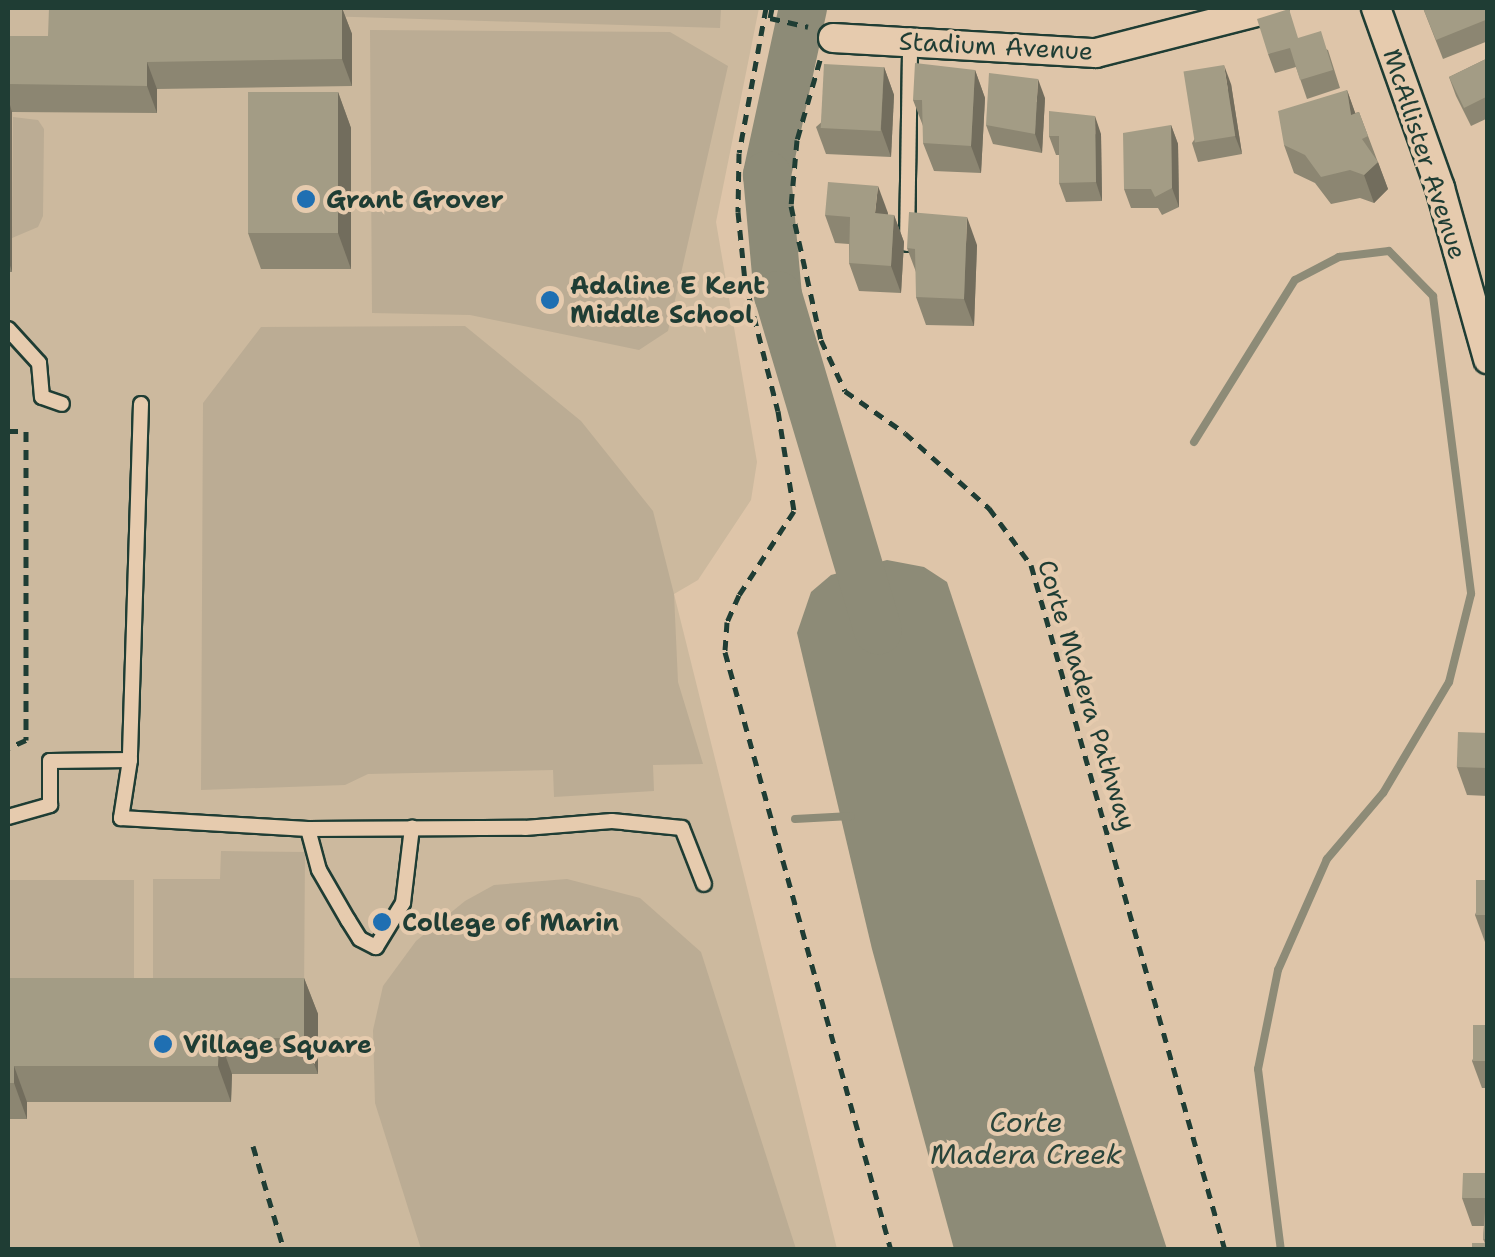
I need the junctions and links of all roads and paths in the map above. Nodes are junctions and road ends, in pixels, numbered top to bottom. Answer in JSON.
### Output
{"nodes":[{"id":1,"x":769,"y":8,"type":"edge"},
{"id":2,"x":1273,"y":8,"type":"edge"},
{"id":3,"x":1376,"y":8,"type":"edge"},
{"id":4,"x":822,"y":38,"type":"junction"},
{"id":5,"x":910,"y":42,"type":"junction"},
{"id":6,"x":906,"y":244,"type":"edge"},
{"id":7,"x":8,"y":329,"type":"edge"},
{"id":8,"x":1488,"y":359,"type":"edge"},
{"id":9,"x":62,"y":404,"type":"dead end"},
{"id":10,"x":141,"y":404,"type":"dead end"},
{"id":11,"x":8,"y":431,"type":"edge"},
{"id":12,"x":8,"y":748,"type":"edge"},
{"id":13,"x":130,"y":760,"type":"junction"},
{"id":14,"x":8,"y":817,"type":"edge"},
{"id":15,"x":412,"y":828,"type":"junction"},
{"id":16,"x":308,"y":829,"type":"junction"},
{"id":17,"x":704,"y":884,"type":"dead end"},
{"id":18,"x":253,"y":1146,"type":"dead end"},
{"id":19,"x":284,"y":1250,"type":"edge"},
{"id":20,"x":891,"y":1250,"type":"edge"},
{"id":21,"x":1225,"y":1250,"type":"edge"}],
"edges":[{"from":1,"to":4,"type":"path"},
{"from":1,"to":20,"type":"path"},
{"from":2,"to":5,"type":"street","name":"Stadium Avenue"},
{"from":3,"to":8,"type":"street","name":"McAllister Avenue"},
{"from":4,"to":5,"type":"street","name":"Stadium Avenue"},
{"from":4,"to":21,"type":"path","name":"Corte Madera Pathway"},
{"from":5,"to":6,"type":"lane"},
{"from":7,"to":9,"type":"lane"},
{"from":10,"to":13,"type":"lane"},
{"from":11,"to":12,"type":"path"},
{"from":13,"to":14,"type":"lane"},
{"from":13,"to":16,"type":"lane"},
{"from":15,"to":16,"type":"lane"},
{"from":15,"to":16,"type":"lane"},
{"from":15,"to":17,"type":"lane"},
{"from":18,"to":19,"type":"path"}]}
